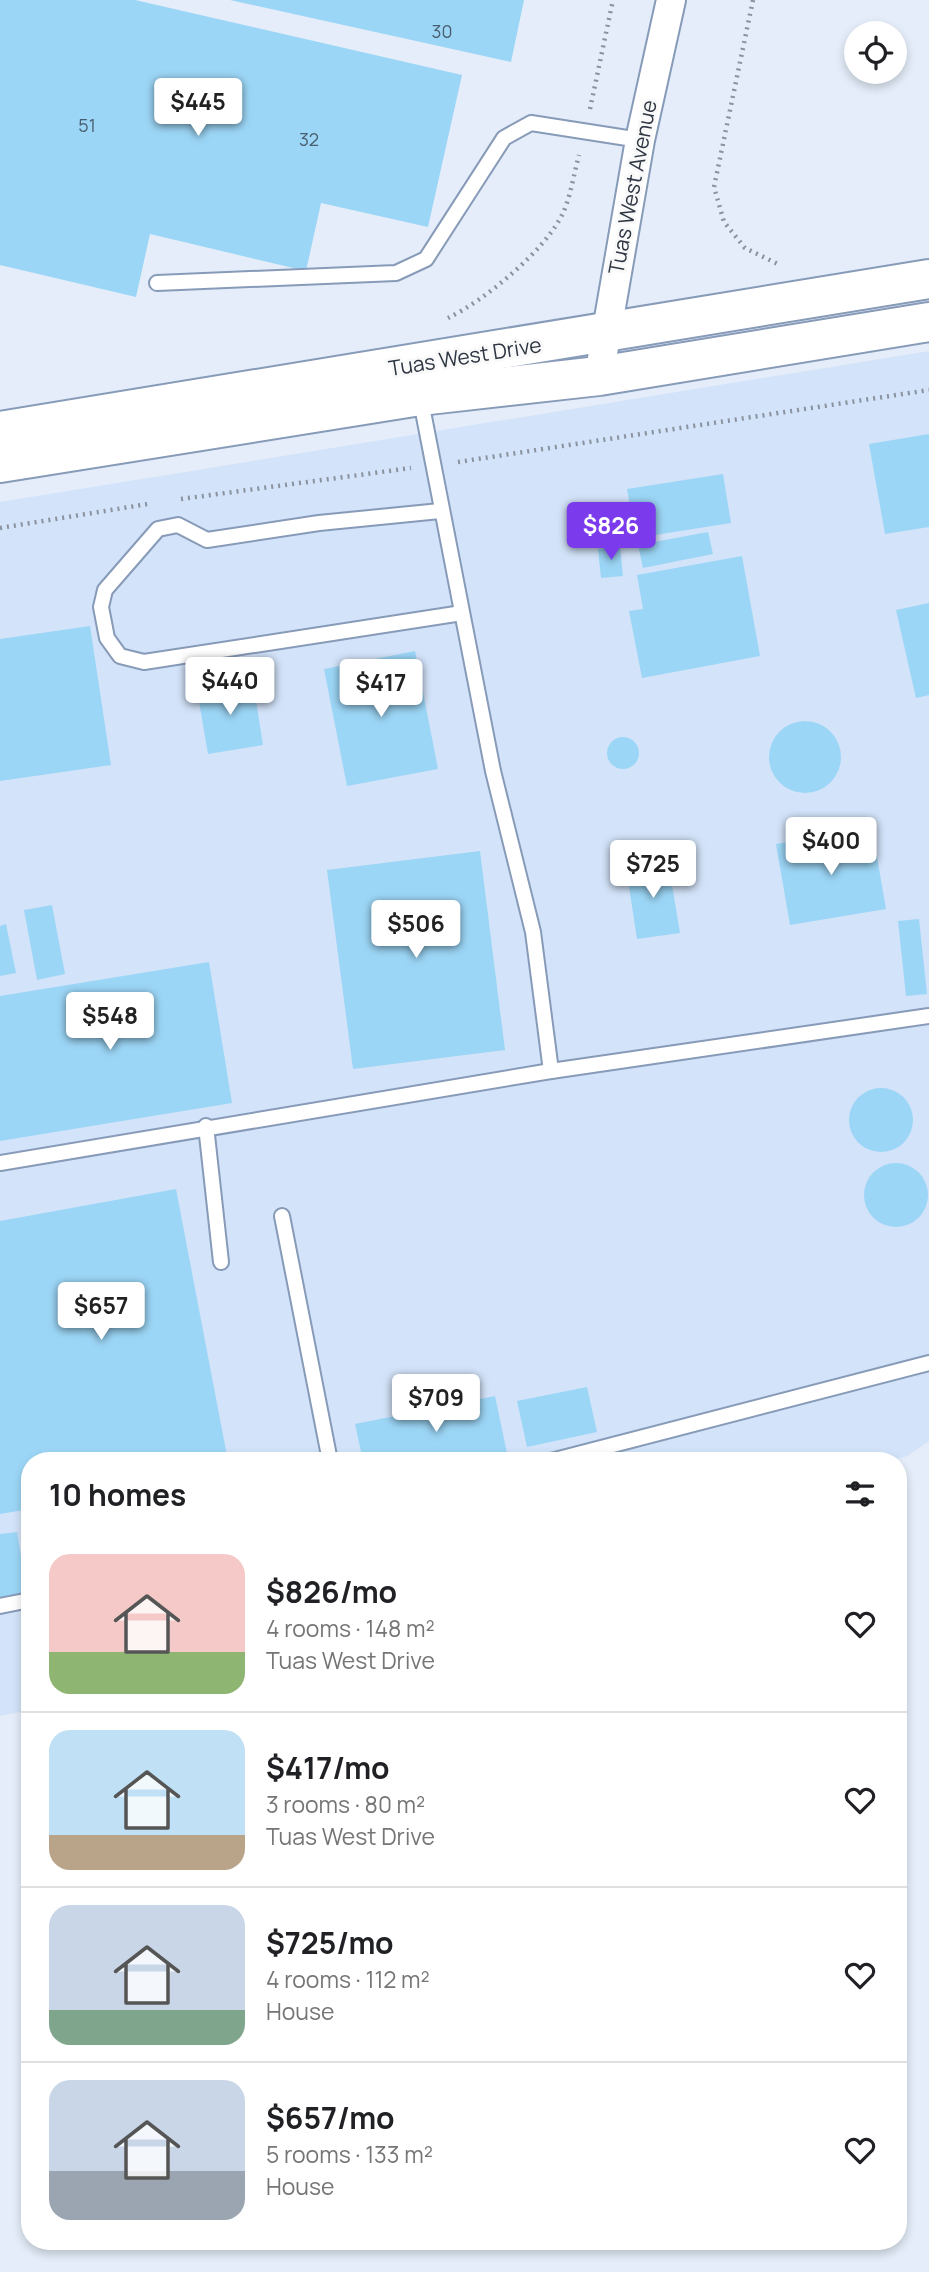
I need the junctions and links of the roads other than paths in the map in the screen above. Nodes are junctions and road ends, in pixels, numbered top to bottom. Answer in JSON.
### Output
{"nodes":[{"id":1,"x":671,"y":0,"type":"edge"},
{"id":2,"x":640,"y":140,"type":"junction"},
{"id":3,"x":929,"y":279,"type":"edge"},
{"id":4,"x":157,"y":283,"type":"dead end"},
{"id":5,"x":929,"y":322,"type":"edge"},
{"id":6,"x":604,"y":332,"type":"junction"},
{"id":7,"x":599,"y":376,"type":"junction"},
{"id":8,"x":417,"y":380,"type":"junction"},
{"id":9,"x":0,"y":432,"type":"edge"},
{"id":10,"x":0,"y":463,"type":"edge"},
{"id":11,"x":440,"y":511,"type":"junction"},
{"id":12,"x":462,"y":613,"type":"junction"},
{"id":13,"x":929,"y":1016,"type":"edge"},
{"id":14,"x":551,"y":1071,"type":"junction"},
{"id":15,"x":206,"y":1126,"type":"junction"},
{"id":16,"x":0,"y":1163,"type":"edge"},
{"id":17,"x":282,"y":1216,"type":"dead end"},
{"id":18,"x":221,"y":1262,"type":"dead end"},
{"id":19,"x":929,"y":1362,"type":"edge"},
{"id":20,"x":328,"y":1452,"type":"edge"},
{"id":21,"x":585,"y":1452,"type":"edge"},
{"id":22,"x":21,"y":1602,"type":"edge"},
{"id":23,"x":0,"y":1606,"type":"edge"}],
"edges":[{"from":1,"to":2,"type":"street","name":"Tuas West Avenue"},
{"from":2,"to":4,"type":"lane"},
{"from":2,"to":6,"type":"street","name":"Tuas West Avenue"},
{"from":3,"to":6,"type":"main road","name":"Tuas West Drive"},
{"from":5,"to":7,"type":"main road","name":"Tuas West Drive"},
{"from":6,"to":7,"type":"street","name":"Tuas West Avenue"},
{"from":6,"to":8,"type":"main road","name":"Tuas West Drive"},
{"from":7,"to":8,"type":"main road","name":"Tuas West Drive"},
{"from":8,"to":9,"type":"main road","name":"Tuas West Drive"},
{"from":8,"to":10,"type":"main road","name":"Tuas West Drive"},
{"from":8,"to":11,"type":"lane"},
{"from":11,"to":12,"type":"lane"},
{"from":11,"to":12,"type":"lane"},
{"from":12,"to":14,"type":"lane"},
{"from":13,"to":14,"type":"lane"},
{"from":14,"to":15,"type":"lane"},
{"from":15,"to":16,"type":"lane"},
{"from":15,"to":18,"type":"lane"},
{"from":17,"to":20,"type":"lane"},
{"from":19,"to":21,"type":"lane"},
{"from":22,"to":23,"type":"lane"}]}
